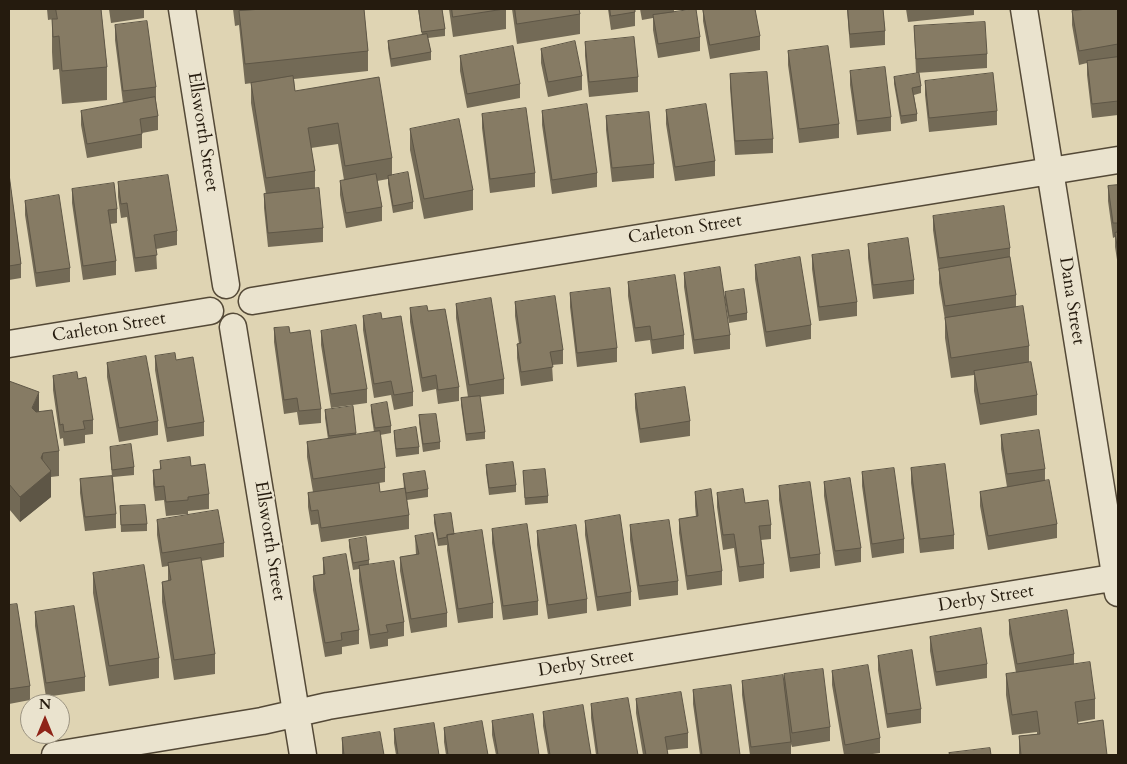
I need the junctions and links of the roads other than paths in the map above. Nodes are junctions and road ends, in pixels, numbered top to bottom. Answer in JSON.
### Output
{"nodes":[{"id":1,"x":182,"y":9,"type":"edge"},
{"id":2,"x":1024,"y":9,"type":"edge"},
{"id":3,"x":1118,"y":160,"type":"edge"},
{"id":4,"x":1050,"y":171,"type":"junction"},
{"id":5,"x":226,"y":284,"type":"junction"},
{"id":6,"x":252,"y":300,"type":"junction"},
{"id":7,"x":210,"y":312,"type":"junction"},
{"id":8,"x":233,"y":327,"type":"junction"},
{"id":9,"x":9,"y":344,"type":"edge"},
{"id":10,"x":1117,"y":583,"type":"edge"},
{"id":11,"x":296,"y":713,"type":"junction"},
{"id":12,"x":55,"y":755,"type":"edge"},
{"id":13,"x":303,"y":755,"type":"edge"}],
"edges":[{"from":1,"to":5,"type":"street","name":"Ellsworth Street"},
{"from":2,"to":4,"type":"street","name":"Dana Street"},
{"from":3,"to":4,"type":"street","name":"Carleton Street"},
{"from":4,"to":6,"type":"street","name":"Carleton Street"},
{"from":4,"to":10,"type":"street","name":"Dana Street"},
{"from":5,"to":6,"type":"street"},
{"from":5,"to":7,"type":"street"},
{"from":6,"to":8,"type":"street"},
{"from":7,"to":8,"type":"street"},
{"from":7,"to":9,"type":"street","name":"Carleton Street"},
{"from":8,"to":11,"type":"street","name":"Ellsworth Street"},
{"from":10,"to":11,"type":"street","name":"Derby Street"},
{"from":11,"to":12,"type":"street","name":"Derby Street"},
{"from":11,"to":13,"type":"street","name":"Ellsworth Street"}]}
